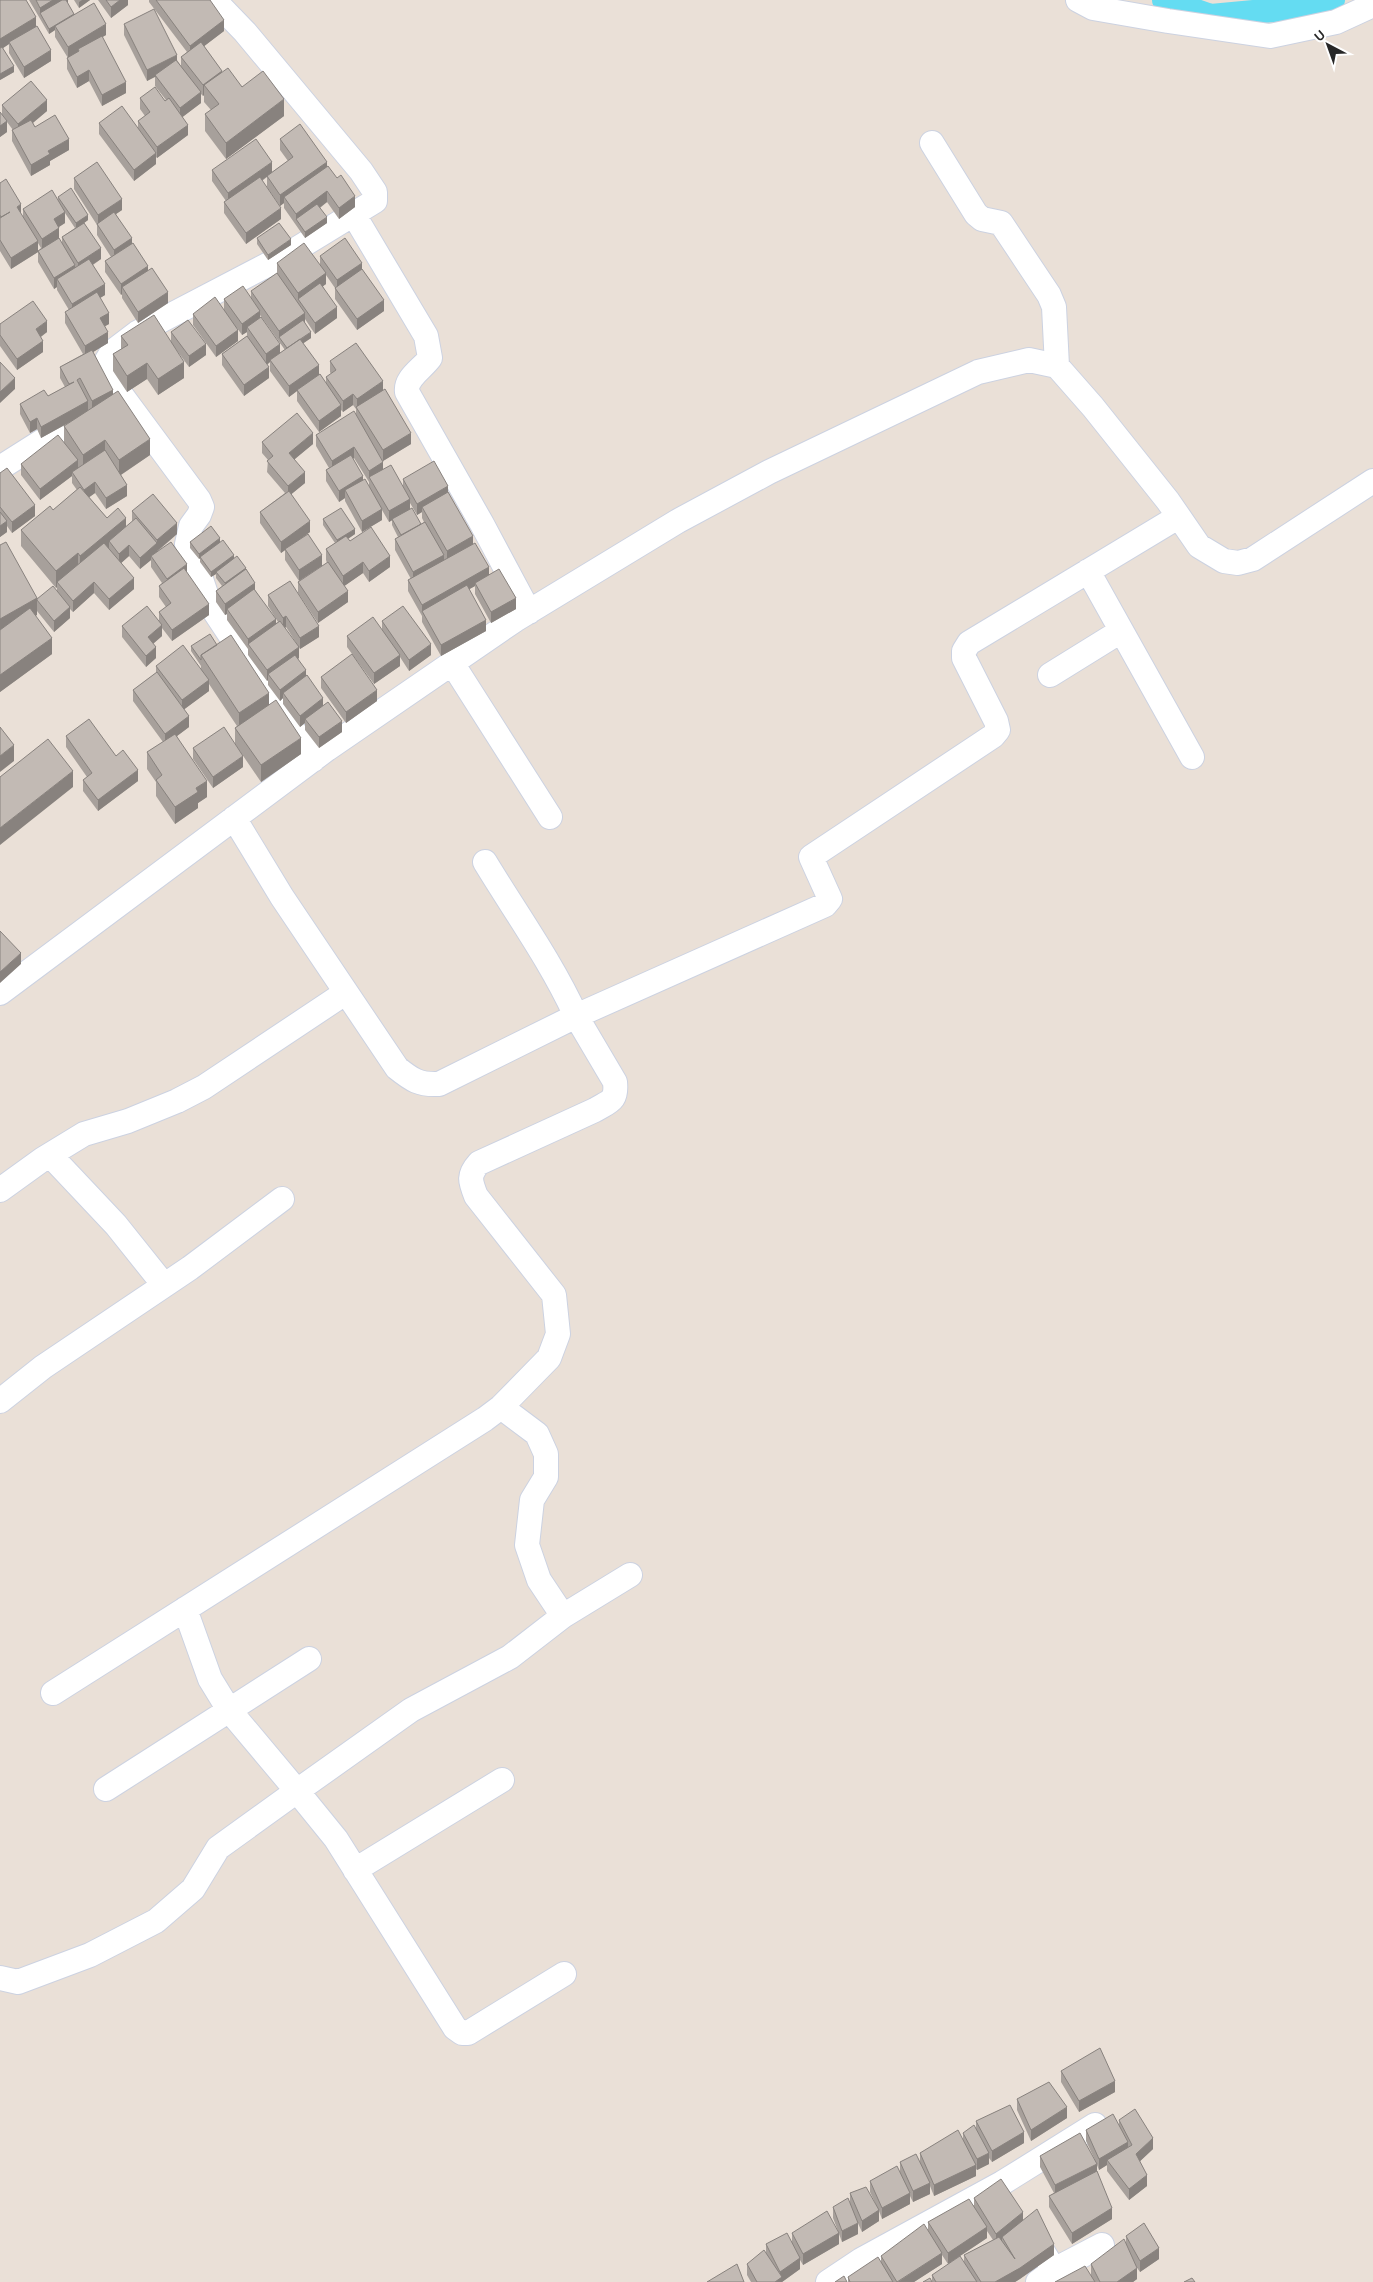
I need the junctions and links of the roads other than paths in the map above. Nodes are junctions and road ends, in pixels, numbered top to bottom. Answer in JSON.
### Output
{"nodes":[{"id":1,"x":214,"y":0,"type":"edge"},
{"id":2,"x":1078,"y":0,"type":"edge"},
{"id":3,"x":1373,"y":5,"type":"edge"},
{"id":4,"x":932,"y":143,"type":"dead end"},
{"id":5,"x":354,"y":215,"type":"junction"},
{"id":6,"x":1057,"y":366,"type":"junction"},
{"id":7,"x":122,"y":396,"type":"junction"},
{"id":8,"x":0,"y":468,"type":"edge"},
{"id":9,"x":1373,"y":481,"type":"edge"},
{"id":10,"x":1178,"y":517,"type":"junction"},
{"id":11,"x":1088,"y":571,"type":"junction"},
{"id":12,"x":530,"y":612,"type":"junction"},
{"id":13,"x":1121,"y":631,"type":"junction"},
{"id":14,"x":452,"y":663,"type":"junction"},
{"id":15,"x":1050,"y":675,"type":"dead end"},
{"id":16,"x":1192,"y":757,"type":"dead end"},
{"id":17,"x":314,"y":760,"type":"junction"},
{"id":18,"x":550,"y":817,"type":"dead end"},
{"id":19,"x":234,"y":818,"type":"junction"},
{"id":20,"x":485,"y":862,"type":"dead end"},
{"id":21,"x":345,"y":992,"type":"junction"},
{"id":22,"x":0,"y":993,"type":"edge"},
{"id":23,"x":576,"y":1016,"type":"junction"},
{"id":24,"x":50,"y":1155,"type":"junction"},
{"id":25,"x":0,"y":1190,"type":"edge"},
{"id":26,"x":282,"y":1199,"type":"dead end"},
{"id":27,"x":164,"y":1286,"type":"junction"},
{"id":28,"x":0,"y":1401,"type":"edge"},
{"id":29,"x":501,"y":1407,"type":"junction"},
{"id":30,"x":630,"y":1574,"type":"dead end"},
{"id":31,"x":185,"y":1609,"type":"junction"},
{"id":32,"x":563,"y":1616,"type":"junction"},
{"id":33,"x":309,"y":1659,"type":"dead end"},
{"id":34,"x":53,"y":1693,"type":"dead end"},
{"id":35,"x":229,"y":1710,"type":"junction"},
{"id":36,"x":502,"y":1780,"type":"dead end"},
{"id":37,"x":106,"y":1789,"type":"dead end"},
{"id":38,"x":297,"y":1791,"type":"junction"},
{"id":39,"x":355,"y":1870,"type":"junction"},
{"id":40,"x":564,"y":1974,"type":"dead end"},
{"id":41,"x":0,"y":1978,"type":"edge"},
{"id":42,"x":1095,"y":2125,"type":"edge"},
{"id":43,"x":1011,"y":2199,"type":"junction"},
{"id":44,"x":1102,"y":2245,"type":"dead end"},
{"id":45,"x":1046,"y":2276,"type":"edge"},
{"id":46,"x":828,"y":2282,"type":"edge"}],
"edges":[{"from":1,"to":5,"type":"street"},
{"from":2,"to":3,"type":"street"},
{"from":4,"to":6,"type":"street"},
{"from":5,"to":7,"type":"street"},
{"from":5,"to":12,"type":"street"},
{"from":6,"to":10,"type":"street"},
{"from":6,"to":12,"type":"street"},
{"from":7,"to":8,"type":"street"},
{"from":7,"to":17,"type":"street"},
{"from":9,"to":10,"type":"street"},
{"from":10,"to":11,"type":"street"},
{"from":11,"to":13,"type":"street"},
{"from":11,"to":23,"type":"street"},
{"from":12,"to":14,"type":"street"},
{"from":13,"to":15,"type":"street"},
{"from":13,"to":16,"type":"street"},
{"from":14,"to":17,"type":"street"},
{"from":14,"to":18,"type":"street"},
{"from":17,"to":19,"type":"street"},
{"from":19,"to":21,"type":"street"},
{"from":19,"to":22,"type":"street"},
{"from":20,"to":23,"type":"street"},
{"from":21,"to":23,"type":"street"},
{"from":21,"to":24,"type":"street"},
{"from":23,"to":29,"type":"street"},
{"from":24,"to":25,"type":"street"},
{"from":24,"to":27,"type":"street"},
{"from":26,"to":27,"type":"street"},
{"from":27,"to":28,"type":"street"},
{"from":29,"to":31,"type":"street"},
{"from":29,"to":32,"type":"street"},
{"from":30,"to":32,"type":"street"},
{"from":31,"to":34,"type":"street"},
{"from":31,"to":35,"type":"street"},
{"from":32,"to":38,"type":"street"},
{"from":33,"to":35,"type":"street"},
{"from":35,"to":37,"type":"street"},
{"from":35,"to":38,"type":"street"},
{"from":36,"to":39,"type":"street"},
{"from":38,"to":39,"type":"street"},
{"from":38,"to":41,"type":"street"},
{"from":39,"to":40,"type":"street"},
{"from":42,"to":43,"type":"street"},
{"from":43,"to":45,"type":"street"},
{"from":43,"to":46,"type":"street"},
{"from":44,"to":45,"type":"street"}]}
